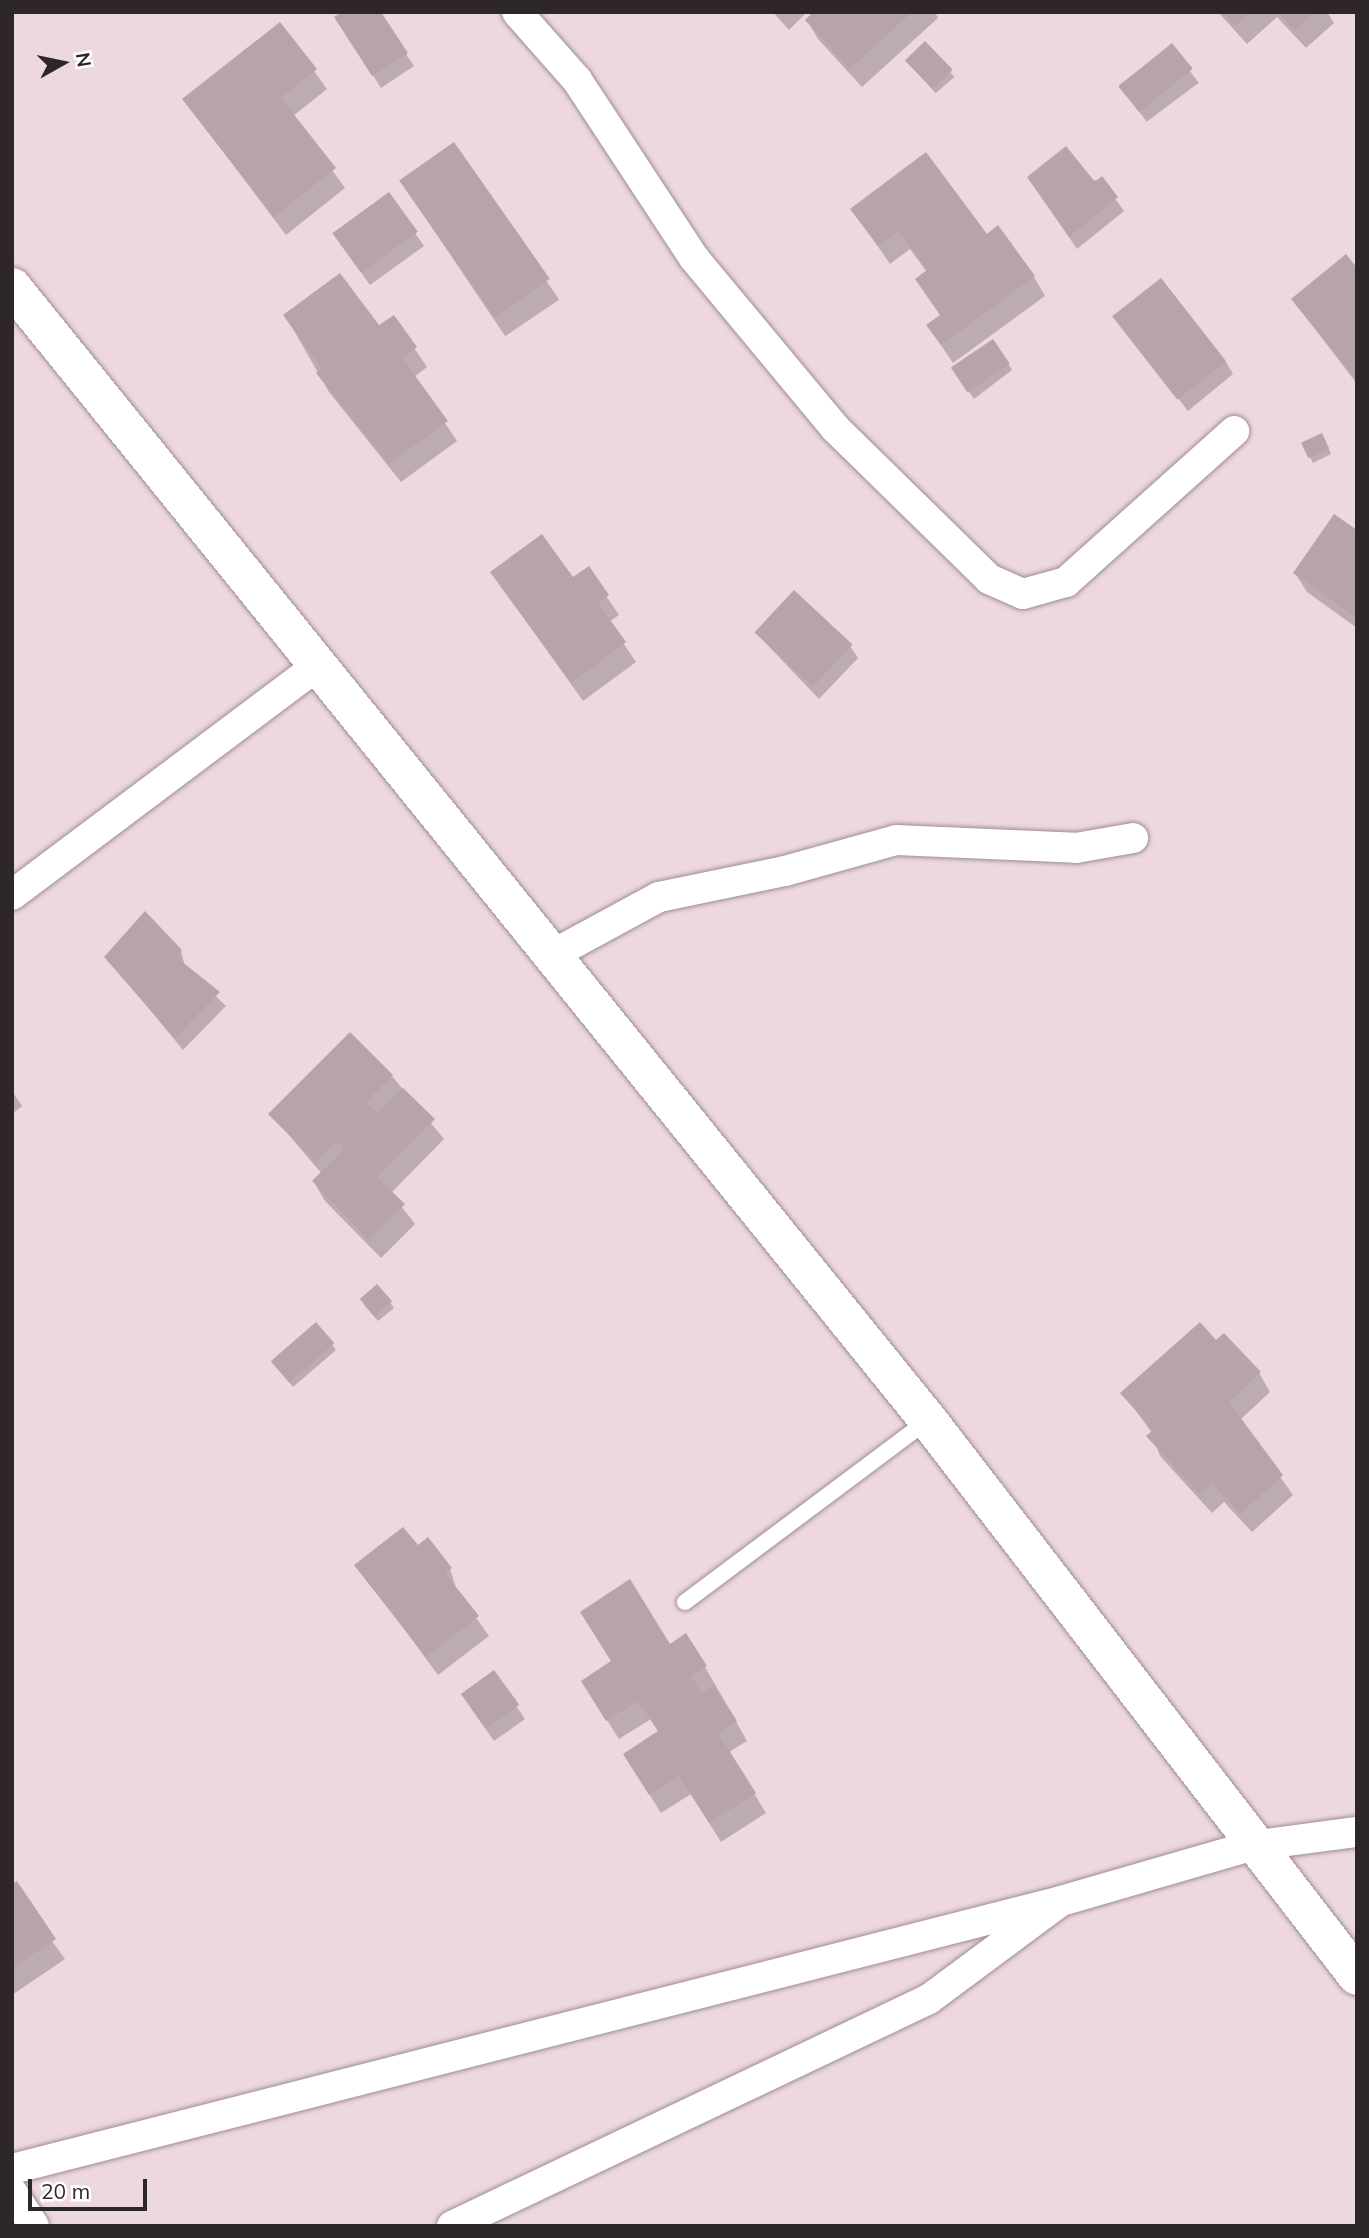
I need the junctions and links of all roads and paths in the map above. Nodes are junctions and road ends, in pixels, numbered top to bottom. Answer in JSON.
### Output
{"nodes":[{"id":1,"x":517,"y":12,"type":"edge"},
{"id":2,"x":12,"y":287,"type":"edge"},
{"id":3,"x":1234,"y":431,"type":"dead end"},
{"id":4,"x":317,"y":666,"type":"junction"},
{"id":5,"x":1133,"y":838,"type":"dead end"},
{"id":6,"x":12,"y":895,"type":"edge"},
{"id":7,"x":552,"y":955,"type":"junction"},
{"id":8,"x":928,"y":1420,"type":"junction"},
{"id":9,"x":685,"y":1602,"type":"dead end"},
{"id":10,"x":1357,"y":1832,"type":"edge"},
{"id":11,"x":1251,"y":1846,"type":"junction"},
{"id":12,"x":1061,"y":1901,"type":"junction"},
{"id":13,"x":1357,"y":1976,"type":"edge"},
{"id":14,"x":12,"y":2169,"type":"edge"},
{"id":15,"x":12,"y":2192,"type":"edge"},
{"id":16,"x":34,"y":2226,"type":"edge"},
{"id":17,"x":452,"y":2226,"type":"edge"}],
"edges":[{"from":1,"to":3,"type":"street"},
{"from":2,"to":4,"type":"street"},
{"from":4,"to":6,"type":"street"},
{"from":4,"to":7,"type":"street"},
{"from":5,"to":7,"type":"street"},
{"from":7,"to":8,"type":"street"},
{"from":8,"to":9,"type":"lane"},
{"from":8,"to":11,"type":"street"},
{"from":10,"to":11,"type":"street"},
{"from":11,"to":12,"type":"street"},
{"from":11,"to":13,"type":"street"},
{"from":12,"to":14,"type":"street"},
{"from":12,"to":17,"type":"street"},
{"from":15,"to":16,"type":"street"}]}
